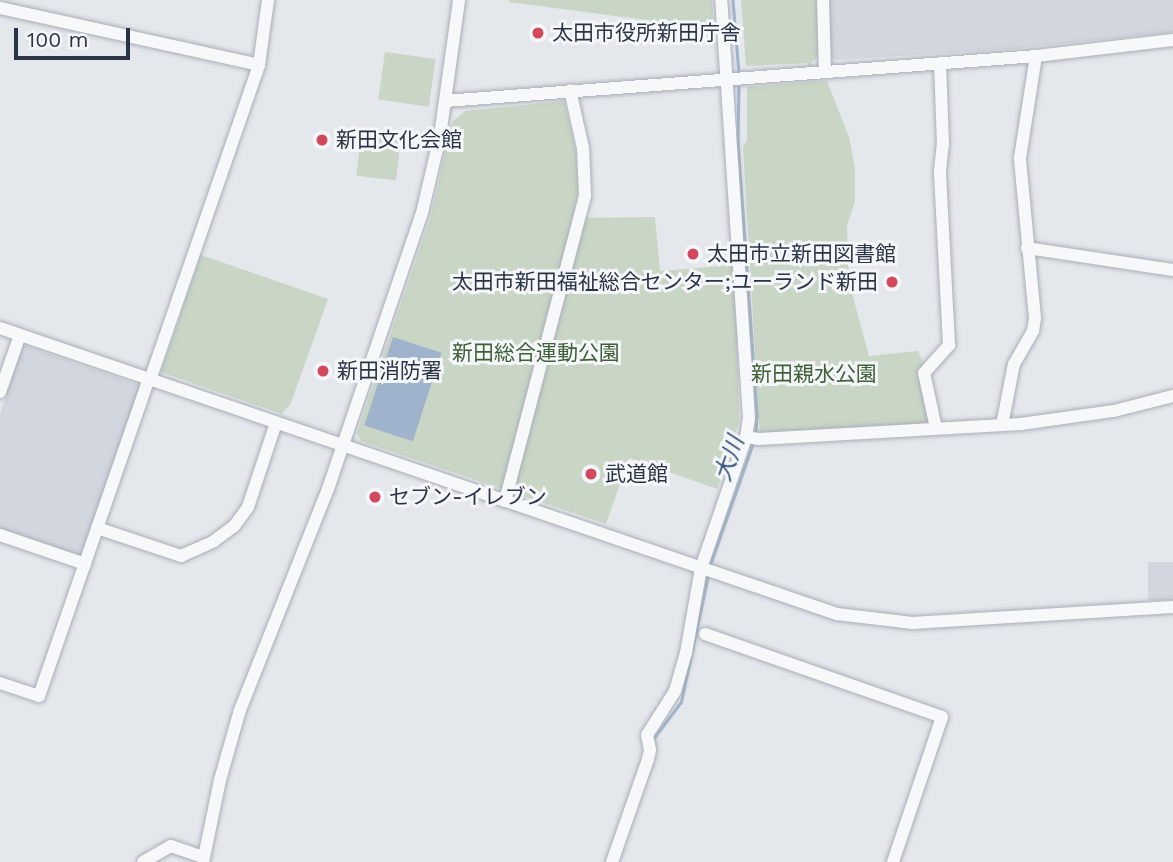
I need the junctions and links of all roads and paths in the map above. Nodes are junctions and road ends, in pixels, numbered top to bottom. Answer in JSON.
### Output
{"nodes":[{"id":1,"x":268,"y":0,"type":"edge"},
{"id":2,"x":458,"y":0,"type":"edge"},
{"id":3,"x":721,"y":0,"type":"edge"},
{"id":4,"x":823,"y":0,"type":"edge"},
{"id":5,"x":0,"y":8,"type":"edge"},
{"id":6,"x":1173,"y":40,"type":"edge"},
{"id":7,"x":1036,"y":56,"type":"junction"},
{"id":8,"x":940,"y":64,"type":"junction"},
{"id":9,"x":259,"y":65,"type":"junction"},
{"id":10,"x":825,"y":72,"type":"junction"},
{"id":11,"x":730,"y":78,"type":"junction"},
{"id":12,"x":570,"y":90,"type":"junction"},
{"id":13,"x":445,"y":101,"type":"junction"},
{"id":14,"x":1027,"y":248,"type":"junction"},
{"id":15,"x":1173,"y":270,"type":"edge"},
{"id":16,"x":0,"y":328,"type":"edge"},
{"id":17,"x":20,"y":335,"type":"junction"},
{"id":18,"x":150,"y":380,"type":"junction"},
{"id":19,"x":0,"y":392,"type":"edge"},
{"id":20,"x":1173,"y":396,"type":"edge"},
{"id":21,"x":276,"y":423,"type":"junction"},
{"id":22,"x":1002,"y":425,"type":"junction"},
{"id":23,"x":936,"y":428,"type":"junction"},
{"id":24,"x":746,"y":437,"type":"junction"},
{"id":25,"x":342,"y":446,"type":"junction"},
{"id":26,"x":505,"y":501,"type":"junction"},
{"id":27,"x":97,"y":528,"type":"junction"},
{"id":28,"x":0,"y":535,"type":"edge"},
{"id":29,"x":85,"y":564,"type":"junction"},
{"id":30,"x":707,"y":571,"type":"junction"},
{"id":31,"x":1173,"y":607,"type":"edge"},
{"id":32,"x":705,"y":634,"type":"dead end"},
{"id":33,"x":0,"y":683,"type":"edge"},
{"id":34,"x":203,"y":859,"type":"edge"},
{"id":35,"x":143,"y":862,"type":"edge"},
{"id":36,"x":612,"y":862,"type":"edge"},
{"id":37,"x":893,"y":862,"type":"edge"}],
"edges":[{"from":1,"to":9,"type":"street"},
{"from":2,"to":13,"type":"street"},
{"from":3,"to":11,"type":"street"},
{"from":4,"to":10,"type":"street"},
{"from":5,"to":9,"type":"street"},
{"from":6,"to":7,"type":"street"},
{"from":7,"to":8,"type":"street"},
{"from":7,"to":14,"type":"street"},
{"from":8,"to":10,"type":"street"},
{"from":8,"to":23,"type":"street"},
{"from":9,"to":18,"type":"street"},
{"from":10,"to":11,"type":"street"},
{"from":11,"to":12,"type":"street"},
{"from":11,"to":24,"type":"street"},
{"from":12,"to":13,"type":"street"},
{"from":12,"to":26,"type":"street"},
{"from":13,"to":25,"type":"street"},
{"from":14,"to":15,"type":"street"},
{"from":14,"to":22,"type":"street"},
{"from":16,"to":17,"type":"street"},
{"from":17,"to":18,"type":"street"},
{"from":17,"to":19,"type":"street"},
{"from":18,"to":21,"type":"street"},
{"from":18,"to":27,"type":"street"},
{"from":20,"to":22,"type":"street"},
{"from":21,"to":25,"type":"street"},
{"from":21,"to":27,"type":"street"},
{"from":22,"to":23,"type":"street"},
{"from":23,"to":24,"type":"street"},
{"from":24,"to":30,"type":"street"},
{"from":25,"to":26,"type":"street"},
{"from":25,"to":34,"type":"street"},
{"from":26,"to":30,"type":"street"},
{"from":27,"to":29,"type":"street"},
{"from":28,"to":29,"type":"street"},
{"from":29,"to":33,"type":"street"},
{"from":30,"to":31,"type":"street"},
{"from":30,"to":36,"type":"street"},
{"from":32,"to":37,"type":"street"},
{"from":34,"to":35,"type":"street"}]}
